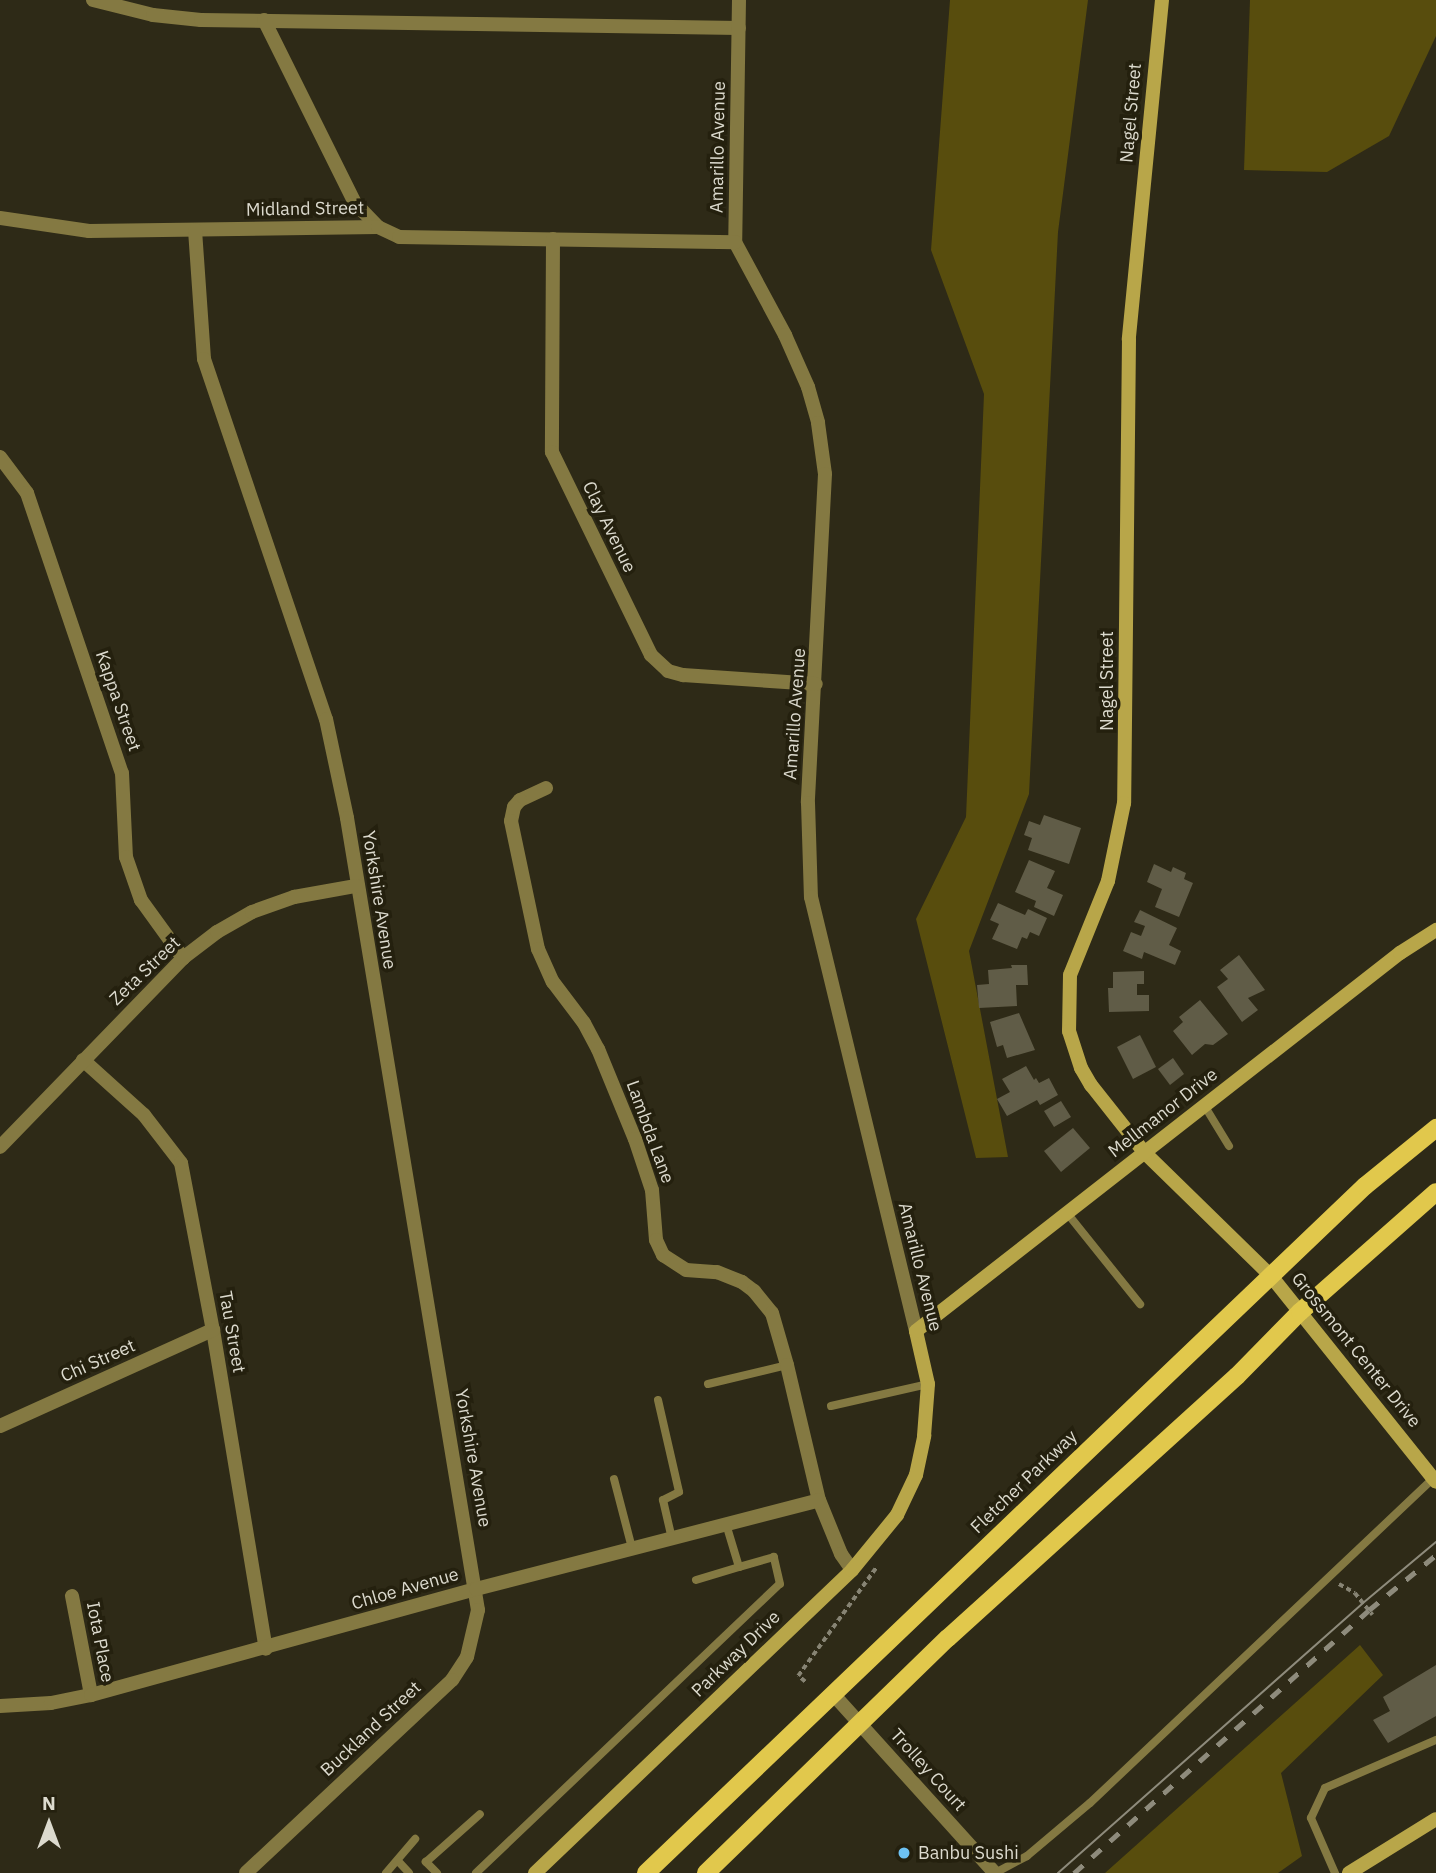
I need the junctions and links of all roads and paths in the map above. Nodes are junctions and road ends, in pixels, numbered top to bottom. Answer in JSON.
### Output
{"nodes":[{"id":1,"x":93,"y":0,"type":"edge"},
{"id":2,"x":739,"y":0,"type":"edge"},
{"id":3,"x":1162,"y":0,"type":"edge"},
{"id":4,"x":264,"y":20,"type":"junction"},
{"id":5,"x":739,"y":28,"type":"junction"},
{"id":6,"x":0,"y":218,"type":"edge"},
{"id":7,"x":378,"y":227,"type":"junction"},
{"id":8,"x":195,"y":230,"type":"junction"},
{"id":9,"x":553,"y":239,"type":"junction"},
{"id":10,"x":736,"y":242,"type":"junction"},
{"id":11,"x":0,"y":457,"type":"edge"},
{"id":12,"x":816,"y":684,"type":"junction"},
{"id":13,"x":546,"y":788,"type":"dead end"},
{"id":14,"x":356,"y":886,"type":"junction"},
{"id":15,"x":1436,"y":930,"type":"edge"},
{"id":16,"x":183,"y":958,"type":"junction"},
{"id":17,"x":83,"y":1060,"type":"junction"},
{"id":18,"x":1204,"y":1105,"type":"junction"},
{"id":19,"x":1436,"y":1128,"type":"edge"},
{"id":20,"x":1228,"y":1146,"type":"dead end"},
{"id":21,"x":0,"y":1147,"type":"edge"},
{"id":22,"x":1144,"y":1152,"type":"junction"},
{"id":23,"x":1436,"y":1192,"type":"edge"},
{"id":24,"x":1067,"y":1213,"type":"junction"},
{"id":25,"x":1271,"y":1276,"type":"junction"},
{"id":26,"x":1140,"y":1304,"type":"dead end"},
{"id":27,"x":1300,"y":1312,"type":"junction"},
{"id":28,"x":213,"y":1330,"type":"junction"},
{"id":29,"x":916,"y":1331,"type":"junction"},
{"id":30,"x":787,"y":1365,"type":"junction"},
{"id":31,"x":708,"y":1384,"type":"dead end"},
{"id":32,"x":928,"y":1384,"type":"junction"},
{"id":33,"x":658,"y":1400,"type":"dead end"},
{"id":34,"x":831,"y":1406,"type":"dead end"},
{"id":35,"x":0,"y":1426,"type":"edge"},
{"id":36,"x":924,"y":1436,"type":"joint"},
{"id":37,"x":614,"y":1479,"type":"dead end"},
{"id":38,"x":1436,"y":1479,"type":"edge"},
{"id":39,"x":818,"y":1500,"type":"junction"},
{"id":40,"x":726,"y":1524,"type":"junction"},
{"id":41,"x":672,"y":1538,"type":"junction"},
{"id":42,"x":632,"y":1548,"type":"junction"},
{"id":43,"x":878,"y":1565,"type":"dead end"},
{"id":44,"x":739,"y":1567,"type":"junction"},
{"id":45,"x":852,"y":1570,"type":"junction"},
{"id":46,"x":1328,"y":1578,"type":"junction"},
{"id":47,"x":696,"y":1580,"type":"dead end"},
{"id":48,"x":476,"y":1589,"type":"junction"},
{"id":49,"x":72,"y":1597,"type":"dead end"},
{"id":50,"x":1373,"y":1615,"type":"dead end"},
{"id":51,"x":266,"y":1649,"type":"junction"},
{"id":52,"x":804,"y":1682,"type":"dead end"},
{"id":53,"x":833,"y":1694,"type":"junction"},
{"id":54,"x":90,"y":1695,"type":"junction"},
{"id":55,"x":0,"y":1706,"type":"edge"},
{"id":56,"x":860,"y":1724,"type":"junction"},
{"id":57,"x":1436,"y":1740,"type":"edge"},
{"id":58,"x":480,"y":1814,"type":"dead end"},
{"id":59,"x":1436,"y":1819,"type":"edge"},
{"id":60,"x":415,"y":1839,"type":"dead end"},
{"id":61,"x":398,"y":1861,"type":"junction"},
{"id":62,"x":246,"y":1873,"type":"edge"},
{"id":63,"x":386,"y":1873,"type":"edge"},
{"id":64,"x":409,"y":1873,"type":"edge"},
{"id":65,"x":437,"y":1873,"type":"edge"},
{"id":66,"x":476,"y":1873,"type":"edge"},
{"id":67,"x":535,"y":1873,"type":"edge"},
{"id":68,"x":646,"y":1873,"type":"edge"},
{"id":69,"x":706,"y":1873,"type":"edge"},
{"id":70,"x":995,"y":1873,"type":"edge"},
{"id":71,"x":1335,"y":1873,"type":"edge"},
{"id":72,"x":1349,"y":1873,"type":"edge"}],
"edges":[{"from":1,"to":4,"type":"street"},
{"from":2,"to":5,"type":"street","name":"Amarillo Avenue"},
{"from":3,"to":22,"type":"street","name":"Nagel Street"},
{"from":4,"to":5,"type":"street"},
{"from":4,"to":7,"type":"street"},
{"from":5,"to":10,"type":"street","name":"Amarillo Avenue"},
{"from":6,"to":8,"type":"street","name":"Midland Street"},
{"from":7,"to":8,"type":"street","name":"Midland Street"},
{"from":7,"to":9,"type":"street","name":"Midland Street"},
{"from":8,"to":14,"type":"street","name":"Yorkshire Avenue"},
{"from":9,"to":10,"type":"street","name":"Midland Street"},
{"from":9,"to":12,"type":"street","name":"Clay Avenue"},
{"from":10,"to":12,"type":"street","name":"Amarillo Avenue"},
{"from":11,"to":16,"type":"street","name":"Kappa Street"},
{"from":12,"to":29,"type":"street","name":"Amarillo Avenue"},
{"from":13,"to":30,"type":"street","name":"Lambda Lane"},
{"from":14,"to":16,"type":"street","name":"Zeta Street"},
{"from":14,"to":48,"type":"street","name":"Yorkshire Avenue"},
{"from":15,"to":18,"type":"street","name":"Mellmanor Drive"},
{"from":16,"to":17,"type":"street","name":"Zeta Street"},
{"from":17,"to":21,"type":"street","name":"Zeta Street"},
{"from":17,"to":28,"type":"street","name":"Tau Street"},
{"from":18,"to":20,"type":"lane"},
{"from":18,"to":22,"type":"street","name":"Mellmanor Drive"},
{"from":19,"to":25,"type":"main road","name":"Fletcher Parkway"},
{"from":22,"to":24,"type":"street","name":"Mellmanor Drive"},
{"from":22,"to":25,"type":"street","name":"Nagel Street"},
{"from":23,"to":27,"type":"main road"},
{"from":24,"to":26,"type":"lane"},
{"from":24,"to":29,"type":"street","name":"Mellmanor Drive"},
{"from":25,"to":27,"type":"street","name":"Grossmont Center Drive"},
{"from":25,"to":53,"type":"main road","name":"Fletcher Parkway"},
{"from":27,"to":38,"type":"street","name":"Grossmont Center Drive"},
{"from":27,"to":56,"type":"main road"},
{"from":28,"to":35,"type":"street","name":"Chi Street"},
{"from":28,"to":51,"type":"street","name":"Tau Street"},
{"from":29,"to":32,"type":"street","name":"Amarillo Avenue"},
{"from":30,"to":31,"type":"lane"},
{"from":30,"to":39,"type":"street","name":"Lambda Lane"},
{"from":32,"to":34,"type":"lane"},
{"from":32,"to":36,"type":"street","name":"Amarillo Avenue"},
{"from":33,"to":41,"type":"lane"},
{"from":36,"to":45,"type":"street","name":"Parkway Drive"},
{"from":37,"to":42,"type":"lane"},
{"from":38,"to":46,"type":"lane"},
{"from":39,"to":40,"type":"street","name":"Chloe Avenue"},
{"from":39,"to":45,"type":"street","name":"Lambda Lane"},
{"from":40,"to":41,"type":"street","name":"Chloe Avenue"},
{"from":40,"to":44,"type":"lane"},
{"from":41,"to":42,"type":"street","name":"Chloe Avenue"},
{"from":42,"to":48,"type":"street","name":"Chloe Avenue"},
{"from":43,"to":52,"type":"path"},
{"from":44,"to":47,"type":"lane"},
{"from":44,"to":66,"type":"lane"},
{"from":45,"to":67,"type":"street","name":"Parkway Drive"},
{"from":46,"to":50,"type":"path"},
{"from":46,"to":70,"type":"lane"},
{"from":48,"to":51,"type":"street","name":"Chloe Avenue"},
{"from":48,"to":62,"type":"street","name":"Buckland Street"},
{"from":49,"to":54,"type":"street","name":"Iota Place"},
{"from":51,"to":54,"type":"street","name":"Chloe Avenue"},
{"from":53,"to":56,"type":"street","name":"Trolley Court"},
{"from":53,"to":68,"type":"main road","name":"Fletcher Parkway"},
{"from":54,"to":55,"type":"street","name":"Chloe Avenue"},
{"from":56,"to":69,"type":"main road"},
{"from":56,"to":70,"type":"street","name":"Trolley Court"},
{"from":57,"to":71,"type":"lane"},
{"from":58,"to":65,"type":"lane"},
{"from":59,"to":72,"type":"street"},
{"from":60,"to":61,"type":"lane"},
{"from":61,"to":63,"type":"lane"},
{"from":61,"to":64,"type":"lane"}]}
